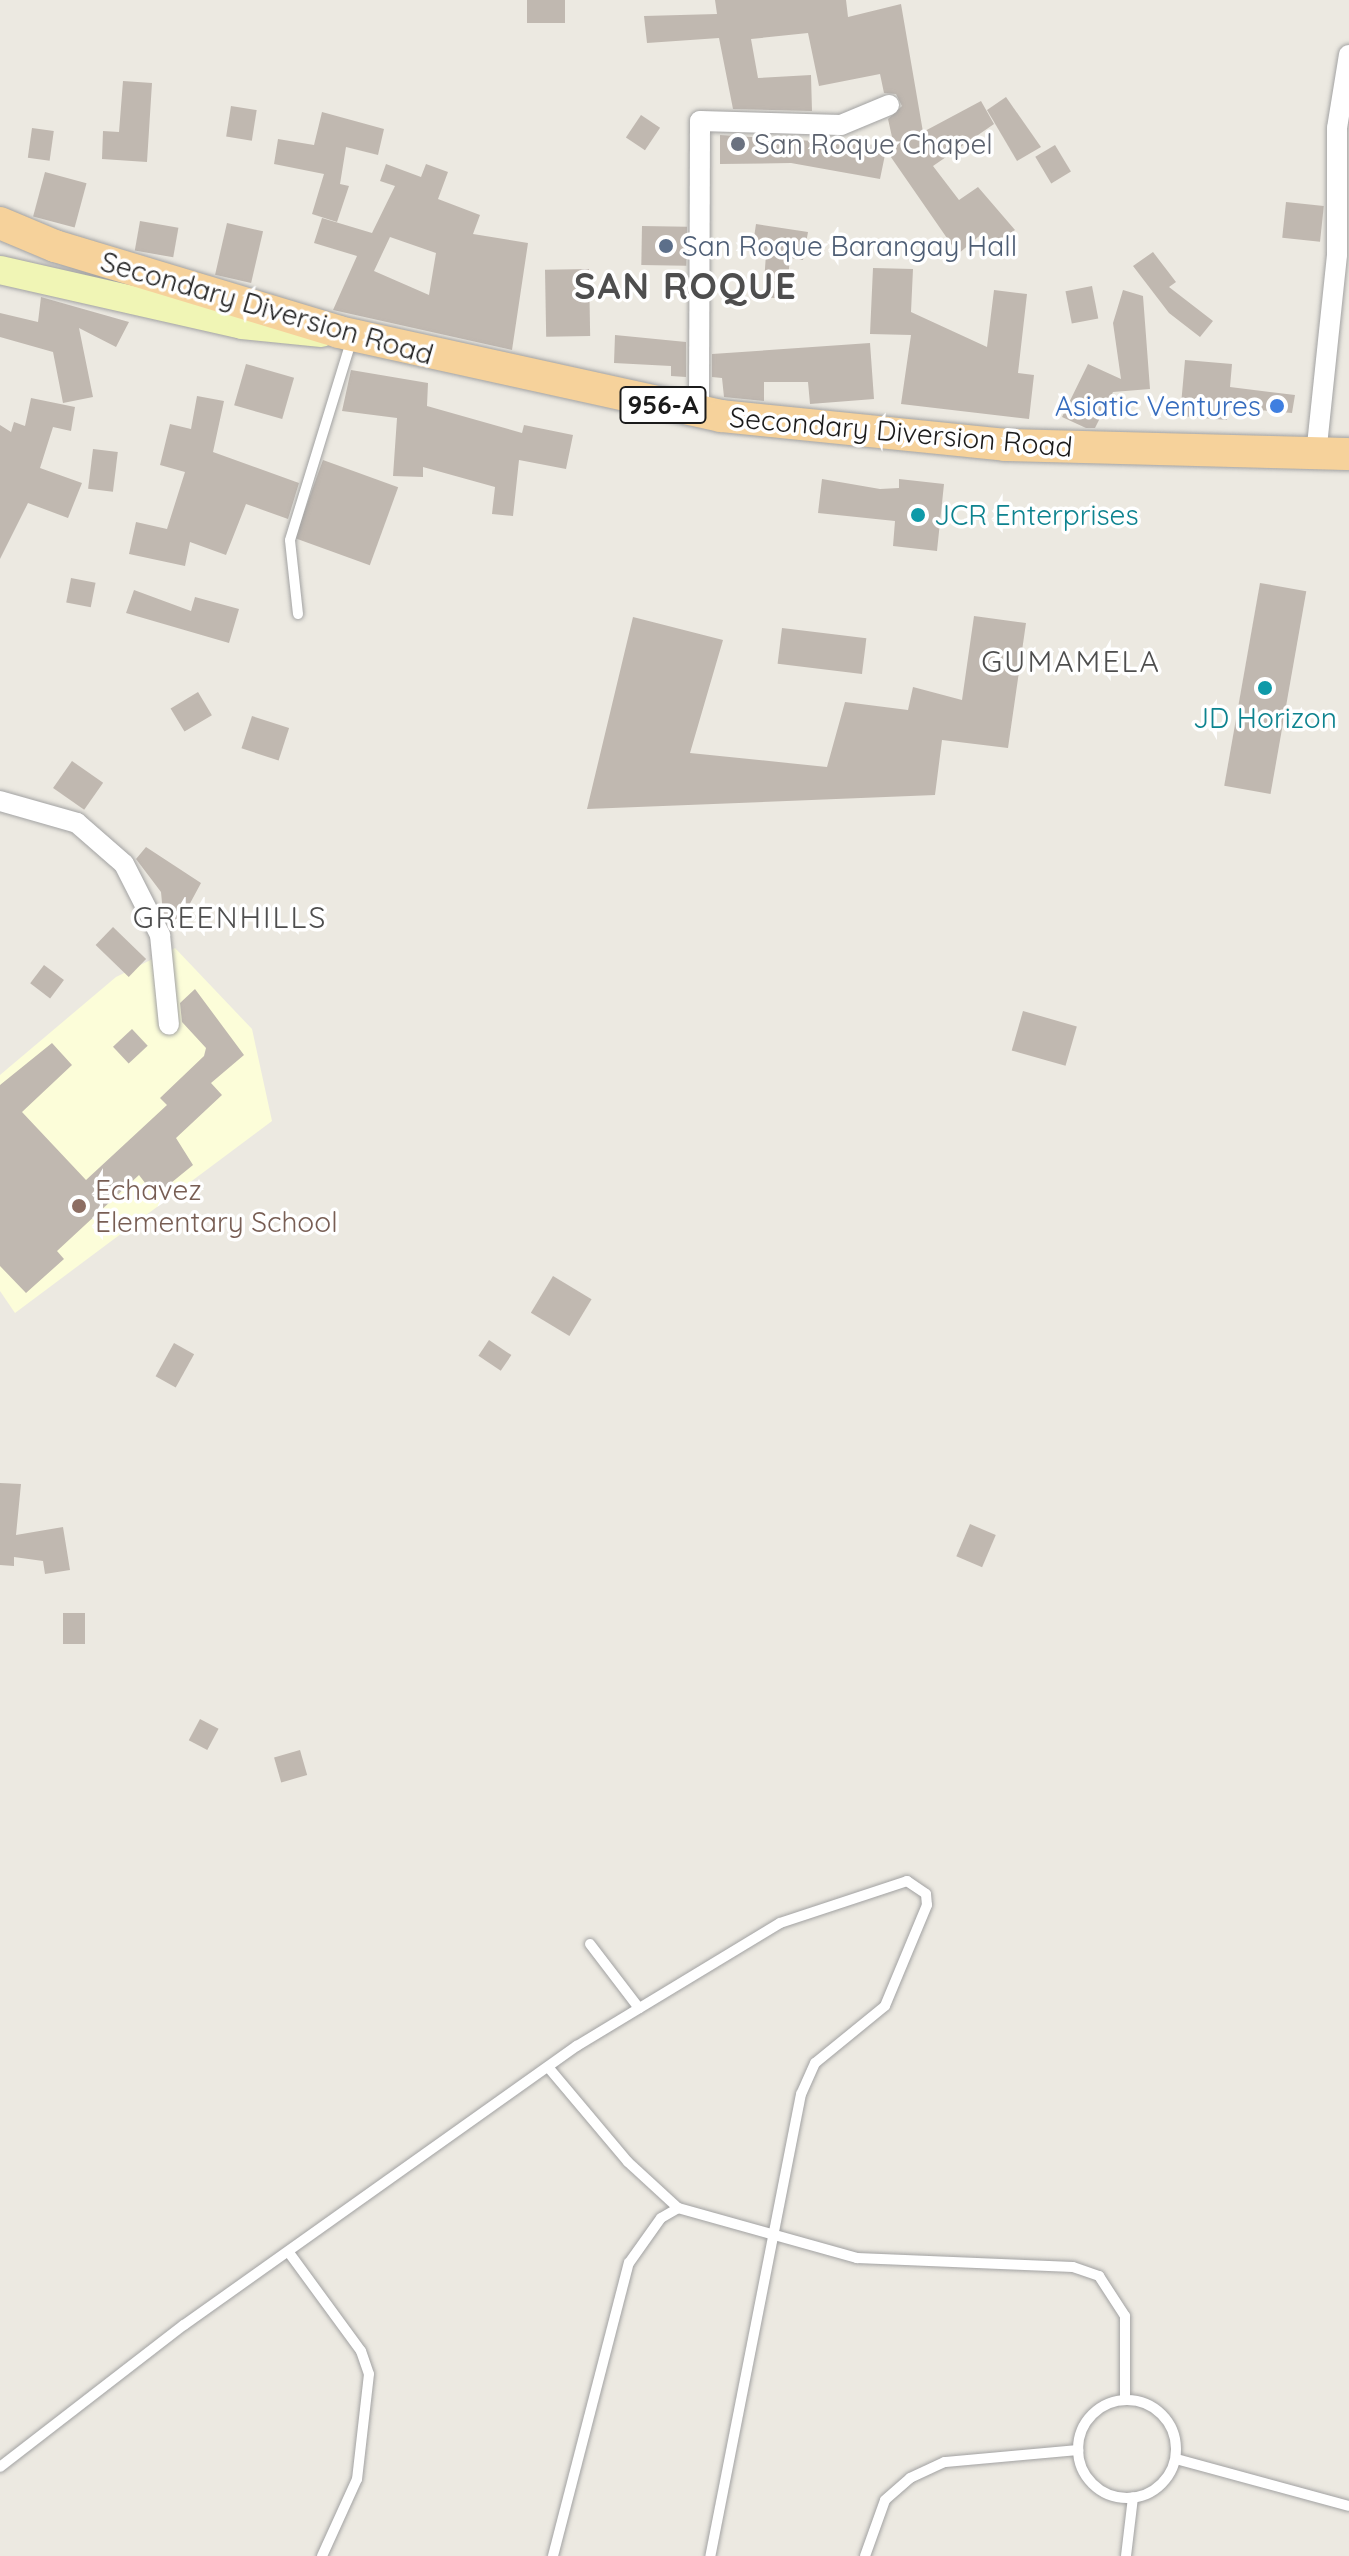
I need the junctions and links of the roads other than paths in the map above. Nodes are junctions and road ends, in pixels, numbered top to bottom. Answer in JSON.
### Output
{"nodes":[{"id":1,"x":1349,"y":55,"type":"edge"},
{"id":2,"x":889,"y":105,"type":"dead end"},
{"id":3,"x":0,"y":223,"type":"edge"},
{"id":4,"x":0,"y":270,"type":"edge"},
{"id":5,"x":346,"y":334,"type":"junction"},
{"id":6,"x":699,"y":412,"type":"junction"},
{"id":7,"x":1349,"y":454,"type":"edge"},
{"id":8,"x":1316,"y":455,"type":"junction"},
{"id":9,"x":298,"y":614,"type":"dead end"},
{"id":10,"x":0,"y":801,"type":"edge"},
{"id":11,"x":169,"y":1025,"type":"dead end"},
{"id":12,"x":590,"y":1944,"type":"dead end"},
{"id":13,"x":639,"y":2008,"type":"junction"},
{"id":14,"x":548,"y":2067,"type":"junction"},
{"id":15,"x":678,"y":2208,"type":"junction"},
{"id":16,"x":779,"y":2231,"type":"junction"},
{"id":17,"x":290,"y":2254,"type":"junction"},
{"id":18,"x":1125,"y":2400,"type":"junction"},
{"id":19,"x":1078,"y":2450,"type":"junction"},
{"id":20,"x":1176,"y":2459,"type":"junction"},
{"id":21,"x":0,"y":2467,"type":"edge"},
{"id":22,"x":1133,"y":2497,"type":"junction"},
{"id":23,"x":1349,"y":2506,"type":"edge"},
{"id":24,"x":322,"y":2556,"type":"edge"},
{"id":25,"x":553,"y":2556,"type":"edge"},
{"id":26,"x":710,"y":2556,"type":"edge"},
{"id":27,"x":865,"y":2556,"type":"edge"},
{"id":28,"x":1126,"y":2556,"type":"edge"}],
"edges":[{"from":1,"to":8,"type":"street"},
{"from":2,"to":6,"type":"street"},
{"from":3,"to":5,"type":"main road","name":"Secondary Diversion Road","number":"956-A"},
{"from":4,"to":5,"type":"street"},
{"from":5,"to":6,"type":"main road","name":"Secondary Diversion Road","number":"956-A"},
{"from":5,"to":9,"type":"lane"},
{"from":6,"to":8,"type":"main road","name":"Secondary Diversion Road","number":"956-A"},
{"from":7,"to":8,"type":"main road","name":"Secondary Diversion Road","number":"956-A"},
{"from":10,"to":11,"type":"street"},
{"from":12,"to":13,"type":"lane"},
{"from":13,"to":14,"type":"lane"},
{"from":13,"to":16,"type":"lane"},
{"from":14,"to":15,"type":"lane"},
{"from":14,"to":17,"type":"lane"},
{"from":15,"to":16,"type":"lane"},
{"from":15,"to":25,"type":"lane"},
{"from":16,"to":18,"type":"lane"},
{"from":16,"to":26,"type":"lane"},
{"from":17,"to":21,"type":"lane"},
{"from":17,"to":24,"type":"lane"},
{"from":18,"to":19,"type":"lane"},
{"from":18,"to":20,"type":"lane"},
{"from":19,"to":22,"type":"lane"},
{"from":19,"to":27,"type":"lane"},
{"from":20,"to":22,"type":"lane"},
{"from":20,"to":23,"type":"lane"},
{"from":22,"to":28,"type":"lane"}]}
